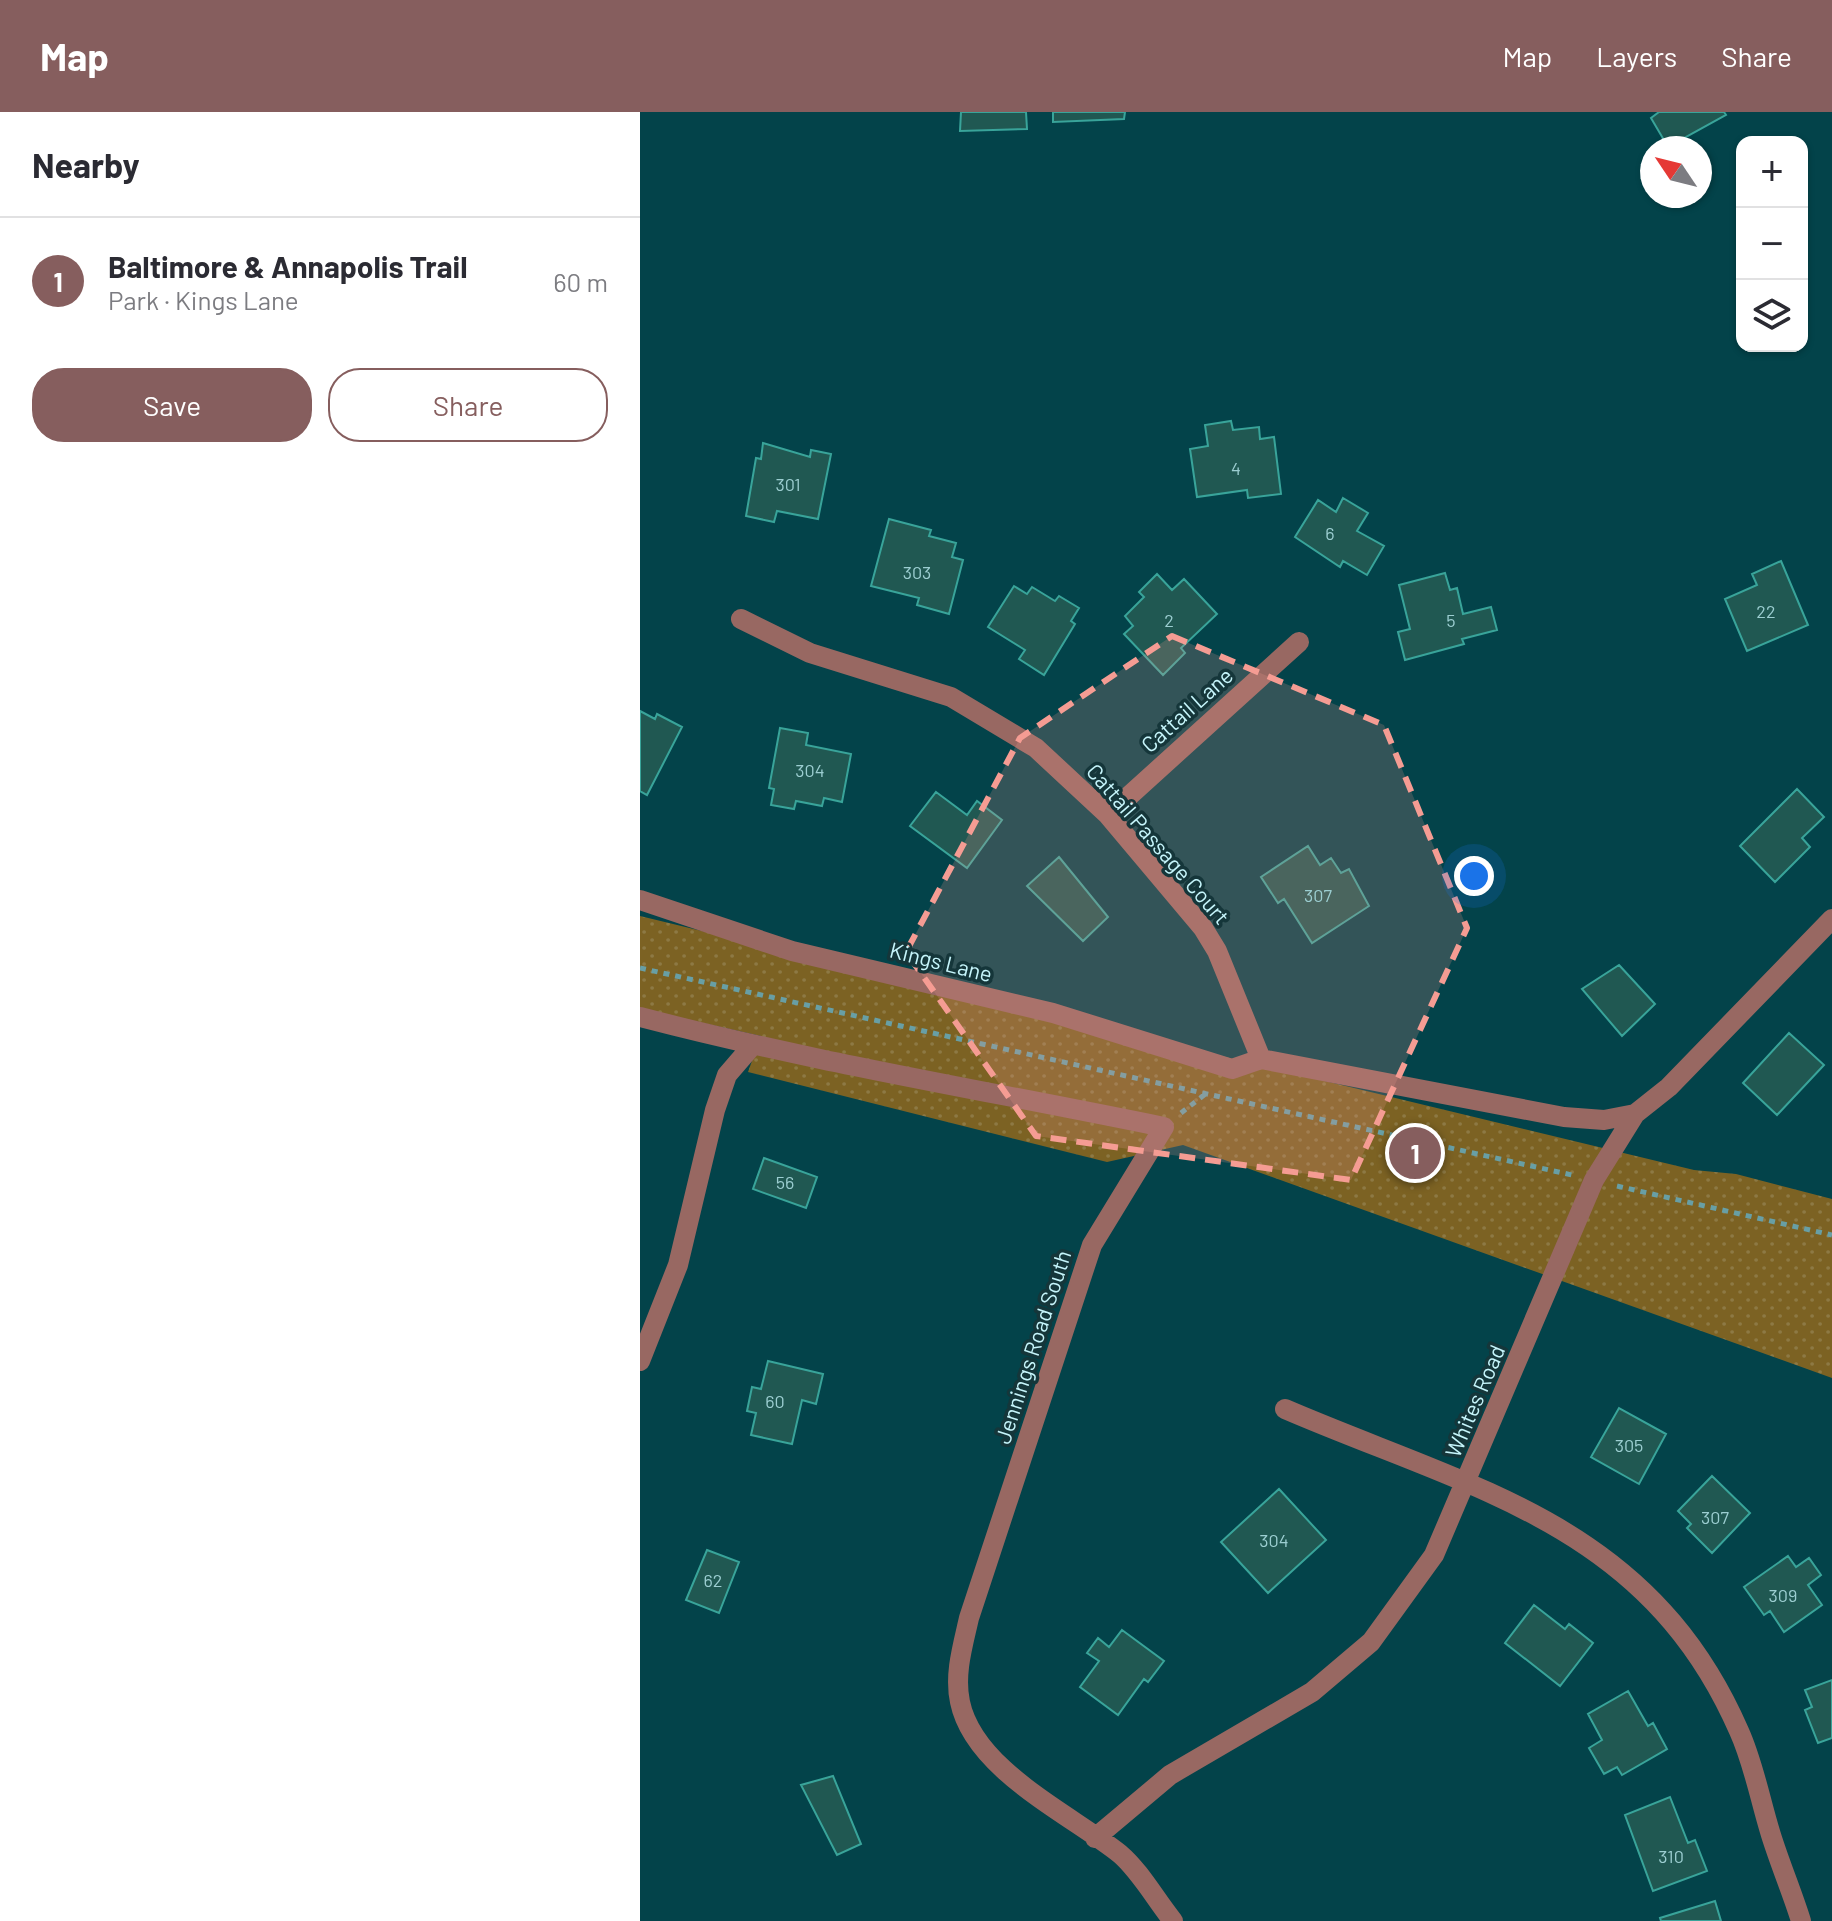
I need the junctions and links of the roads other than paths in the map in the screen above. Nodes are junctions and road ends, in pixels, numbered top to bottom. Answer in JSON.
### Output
{"nodes":[{"id":1,"x":741,"y":619,"type":"dead end"},
{"id":2,"x":1299,"y":642,"type":"dead end"},
{"id":3,"x":1108,"y":815,"type":"junction"},
{"id":4,"x":640,"y":900,"type":"edge"},
{"id":5,"x":1832,"y":919,"type":"edge"},
{"id":6,"x":640,"y":1017,"type":"edge"},
{"id":7,"x":752,"y":1046,"type":"junction"},
{"id":8,"x":1261,"y":1059,"type":"junction"},
{"id":9,"x":1635,"y":1114,"type":"junction"},
{"id":10,"x":640,"y":1361,"type":"edge"},
{"id":11,"x":1285,"y":1409,"type":"dead end"},
{"id":12,"x":1467,"y":1482,"type":"junction"},
{"id":13,"x":1095,"y":1838,"type":"junction"},
{"id":14,"x":1173,"y":1921,"type":"edge"},
{"id":15,"x":1801,"y":1921,"type":"edge"}],
"edges":[{"from":1,"to":3,"type":"street","name":"Cattail Passage Court"},
{"from":2,"to":3,"type":"street","name":"Cattail Lane"},
{"from":3,"to":8,"type":"street","name":"Cattail Passage Court"},
{"from":4,"to":8,"type":"street","name":"Kings Lane"},
{"from":5,"to":9,"type":"street","name":"Whites Road"},
{"from":6,"to":7,"type":"street"},
{"from":7,"to":10,"type":"street"},
{"from":7,"to":13,"type":"street","name":"Jennings Road South"},
{"from":8,"to":9,"type":"street"},
{"from":9,"to":12,"type":"street","name":"Whites Road"},
{"from":11,"to":12,"type":"street"},
{"from":12,"to":13,"type":"street","name":"Whites Road"},
{"from":12,"to":15,"type":"street"},
{"from":13,"to":14,"type":"street","name":"Jennings Road South"}]}
